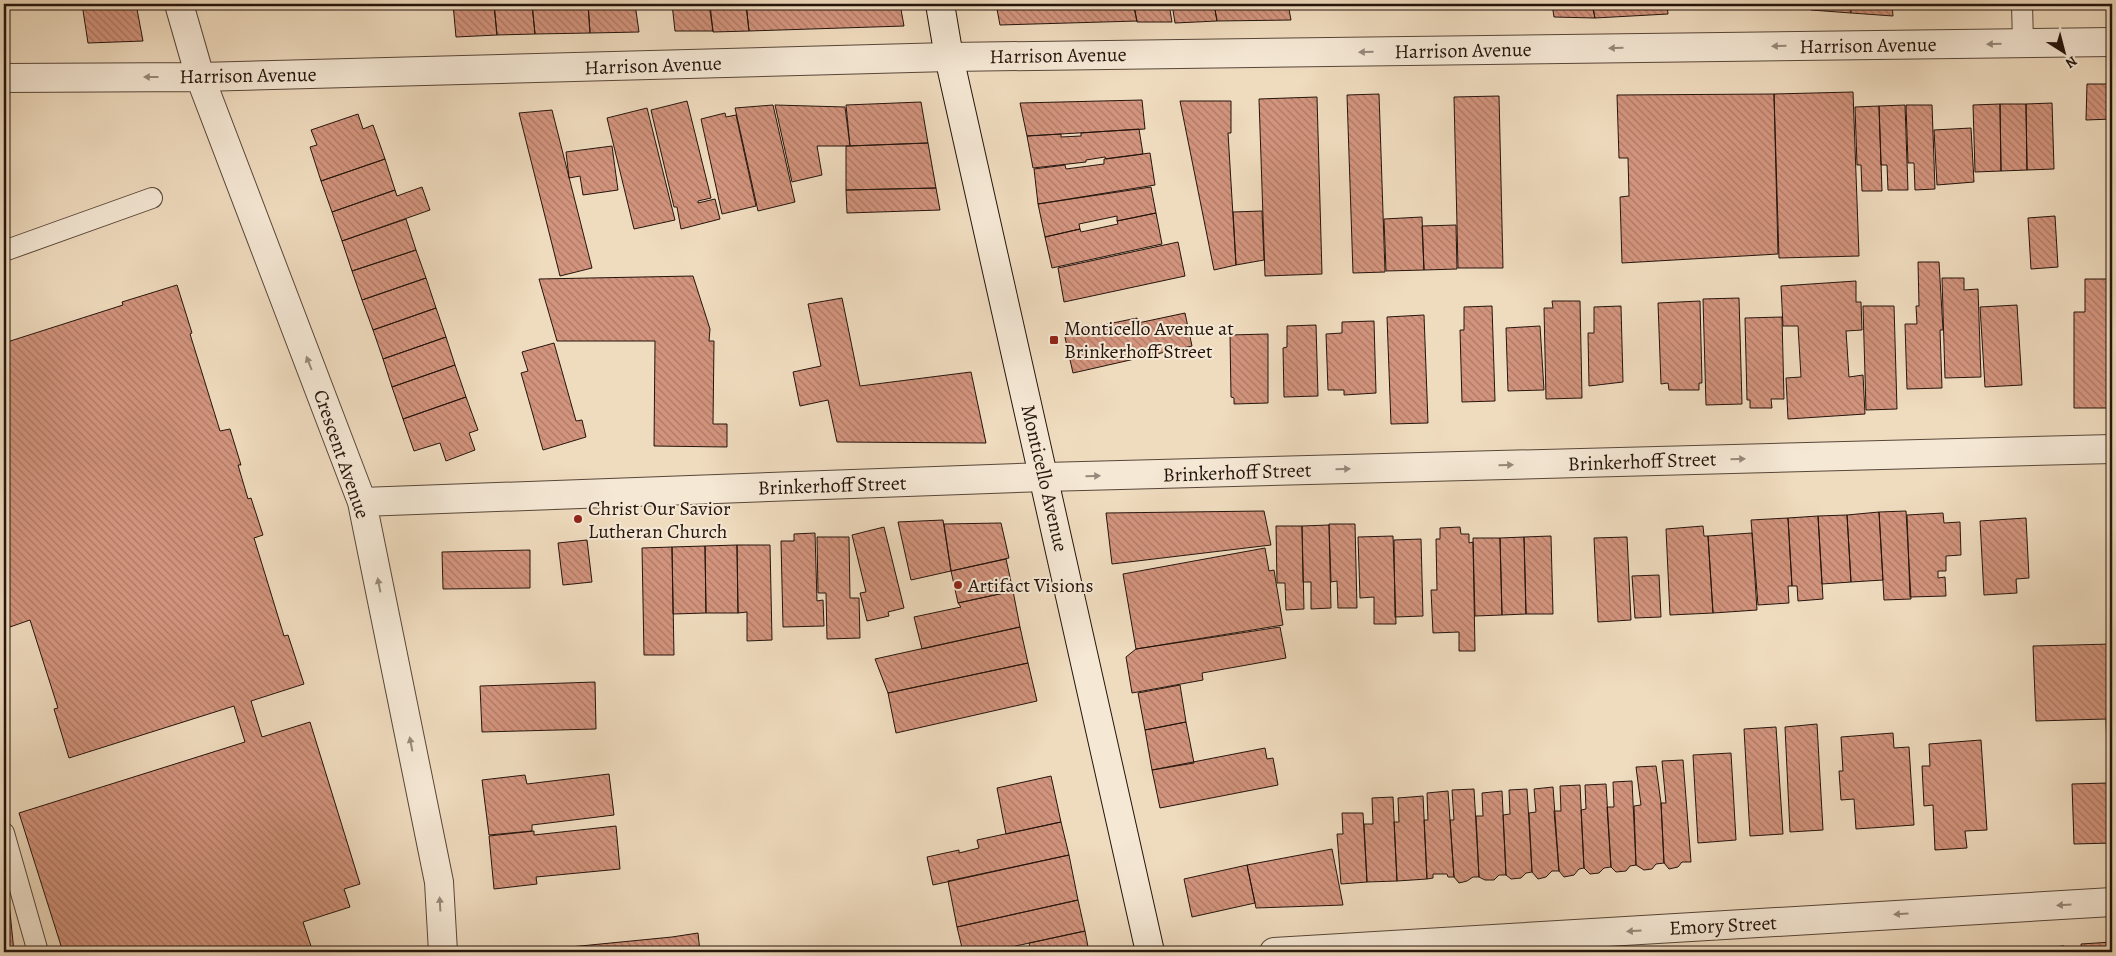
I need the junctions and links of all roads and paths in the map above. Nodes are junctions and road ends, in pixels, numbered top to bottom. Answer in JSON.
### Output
{"nodes":[{"id":1,"x":178,"y":4,"type":"edge"},
{"id":2,"x":940,"y":4,"type":"edge"},
{"id":3,"x":2022,"y":4,"type":"edge"},
{"id":4,"x":2112,"y":42,"type":"edge"},
{"id":5,"x":2023,"y":43,"type":"junction"},
{"id":6,"x":949,"y":57,"type":"junction"},
{"id":7,"x":200,"y":77,"type":"junction"},
{"id":8,"x":4,"y":78,"type":"edge"},
{"id":9,"x":152,"y":198,"type":"dead end"},
{"id":10,"x":4,"y":251,"type":"edge"},
{"id":11,"x":2112,"y":449,"type":"edge"},
{"id":12,"x":1045,"y":477,"type":"junction"},
{"id":13,"x":362,"y":502,"type":"junction"},
{"id":14,"x":4,"y":833,"type":"edge"},
{"id":15,"x":2112,"y":902,"type":"edge"},
{"id":16,"x":38,"y":952,"type":"edge"},
{"id":17,"x":443,"y":952,"type":"edge"},
{"id":18,"x":1150,"y":952,"type":"edge"},
{"id":19,"x":1274,"y":952,"type":"edge"}],
"edges":[{"from":1,"to":7,"type":"street","name":"Crescent Avenue"},
{"from":2,"to":6,"type":"street","name":"Monticello Avenue"},
{"from":3,"to":5,"type":"lane"},
{"from":4,"to":5,"type":"street","name":"Harrison Avenue"},
{"from":5,"to":6,"type":"street","name":"Harrison Avenue","one_way":true},
{"from":6,"to":7,"type":"street","name":"Harrison Avenue"},
{"from":6,"to":12,"type":"street","name":"Monticello Avenue"},
{"from":7,"to":8,"type":"street","name":"Harrison Avenue","one_way":true},
{"from":13,"to":7,"type":"street","name":"Crescent Avenue","one_way":true},
{"from":9,"to":10,"type":"lane"},
{"from":12,"to":11,"type":"street","name":"Brinkerhoff Street","one_way":true},
{"from":12,"to":13,"type":"street","name":"Brinkerhoff Street"},
{"from":12,"to":18,"type":"street","name":"Monticello Avenue"},
{"from":17,"to":13,"type":"street","name":"Crescent Avenue","one_way":true},
{"from":14,"to":16,"type":"lane"},
{"from":15,"to":19,"type":"street","name":"Emory Street","one_way":true}]}
